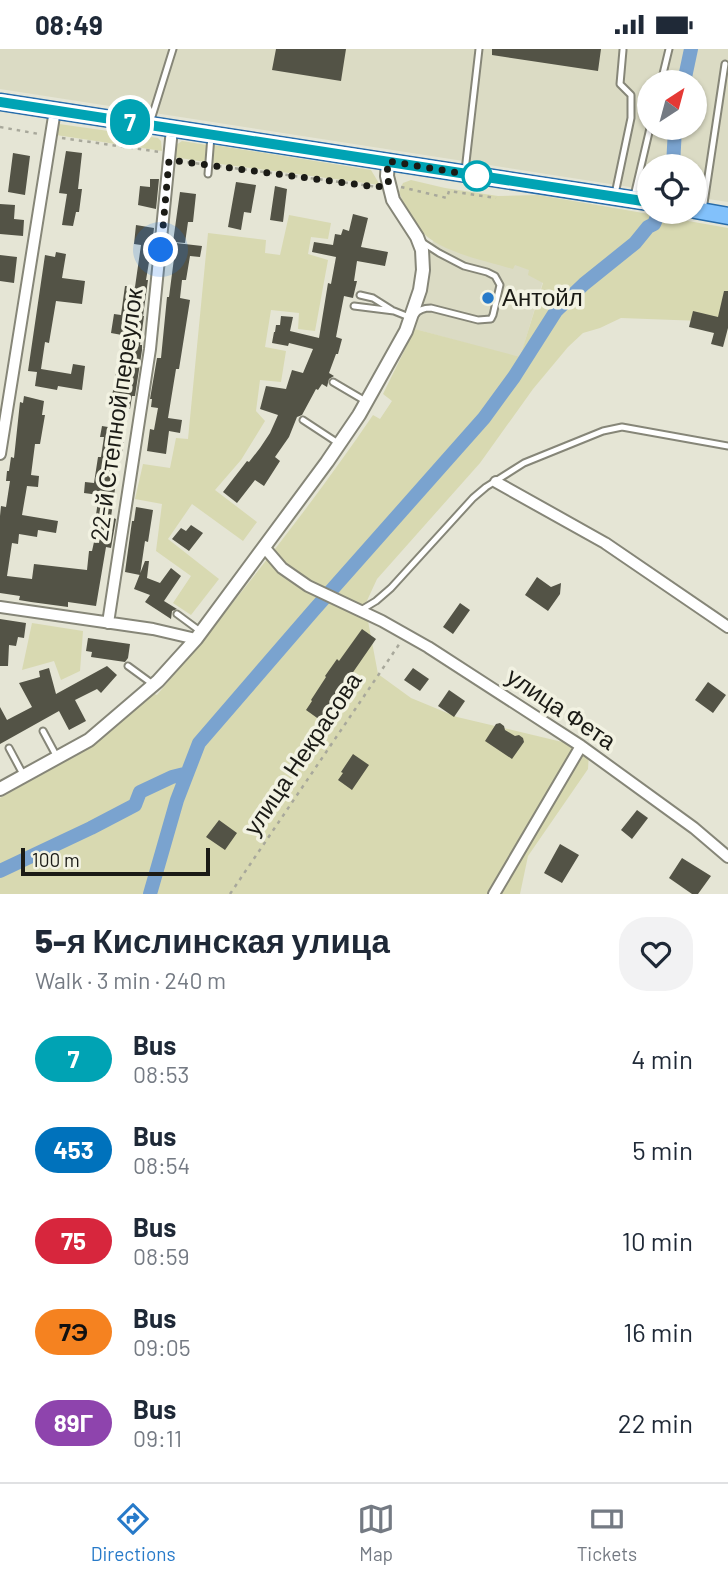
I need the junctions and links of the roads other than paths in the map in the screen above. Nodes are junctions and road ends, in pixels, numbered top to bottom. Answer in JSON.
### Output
{"nodes":[{"id":1,"x":173,"y":49,"type":"edge"},
{"id":2,"x":479,"y":49,"type":"edge"},
{"id":3,"x":669,"y":49,"type":"edge"},
{"id":4,"x":623,"y":50,"type":"edge"},
{"id":5,"x":725,"y":65,"type":"dead end"},
{"id":6,"x":664,"y":70,"type":"edge"},
{"id":7,"x":0,"y":102,"type":"edge"},
{"id":8,"x":55,"y":110,"type":"junction"},
{"id":9,"x":149,"y":125,"type":"junction"},
{"id":10,"x":172,"y":129,"type":"junction"},
{"id":11,"x":211,"y":135,"type":"junction"},
{"id":12,"x":388,"y":161,"type":"junction"},
{"id":13,"x":707,"y":166,"type":"edge"},
{"id":14,"x":208,"y":174,"type":"dead end"},
{"id":15,"x":464,"y":174,"type":"junction"},
{"id":16,"x":615,"y":197,"type":"junction"},
{"id":17,"x":637,"y":200,"type":"edge"},
{"id":18,"x":707,"y":212,"type":"edge"},
{"id":19,"x":728,"y":216,"type":"edge"},
{"id":20,"x":417,"y":237,"type":"junction"},
{"id":21,"x":360,"y":295,"type":"dead end"},
{"id":22,"x":354,"y":306,"type":"dead end"},
{"id":23,"x":394,"y":311,"type":"junction"},
{"id":24,"x":410,"y":320,"type":"junction"},
{"id":25,"x":333,"y":382,"type":"dead end"},
{"id":26,"x":367,"y":402,"type":"junction"},
{"id":27,"x":303,"y":420,"type":"dead end"},
{"id":28,"x":340,"y":444,"type":"junction"},
{"id":29,"x":728,"y":446,"type":"edge"},
{"id":30,"x":0,"y":454,"type":"edge"},
{"id":31,"x":496,"y":482,"type":"junction"},
{"id":32,"x":264,"y":547,"type":"junction"},
{"id":33,"x":0,"y":607,"type":"edge"},
{"id":34,"x":361,"y":610,"type":"junction"},
{"id":35,"x":177,"y":614,"type":"dead end"},
{"id":36,"x":108,"y":623,"type":"junction"},
{"id":37,"x":728,"y":627,"type":"edge"},
{"id":38,"x":198,"y":635,"type":"junction"},
{"id":39,"x":128,"y":666,"type":"dead end"},
{"id":40,"x":154,"y":685,"type":"junction"},
{"id":41,"x":43,"y":731,"type":"dead end"},
{"id":42,"x":581,"y":746,"type":"junction"},
{"id":43,"x":9,"y":748,"type":"dead end"},
{"id":44,"x":57,"y":758,"type":"junction"},
{"id":45,"x":24,"y":776,"type":"junction"},
{"id":46,"x":0,"y":789,"type":"edge"},
{"id":47,"x":728,"y":857,"type":"edge"},
{"id":48,"x":494,"y":894,"type":"edge"}],
"edges":[{"from":1,"to":9,"type":"lane"},
{"from":2,"to":15,"type":"lane"},
{"from":3,"to":6,"type":"lane"},
{"from":4,"to":16,"type":"lane"},
{"from":5,"to":13,"type":"lane"},
{"from":7,"to":8,"type":"main road"},
{"from":8,"to":9,"type":"main road"},
{"from":8,"to":30,"type":"street"},
{"from":9,"to":10,"type":"main road"},
{"from":10,"to":11,"type":"main road"},
{"from":10,"to":36,"type":"street","name":"22-й Степной переулок"},
{"from":11,"to":12,"type":"main road"},
{"from":11,"to":14,"type":"lane"},
{"from":12,"to":15,"type":"main road"},
{"from":12,"to":20,"type":"street"},
{"from":15,"to":16,"type":"main road"},
{"from":16,"to":17,"type":"main road"},
{"from":18,"to":19,"type":"main road"},
{"from":20,"to":24,"type":"street"},
{"from":20,"to":24,"type":"lane"},
{"from":21,"to":23,"type":"lane"},
{"from":22,"to":23,"type":"lane"},
{"from":23,"to":24,"type":"lane"},
{"from":24,"to":26,"type":"street"},
{"from":25,"to":26,"type":"lane"},
{"from":26,"to":28,"type":"street"},
{"from":27,"to":28,"type":"lane"},
{"from":28,"to":32,"type":"street"},
{"from":29,"to":31,"type":"lane"},
{"from":31,"to":34,"type":"lane"},
{"from":31,"to":37,"type":"street"},
{"from":32,"to":34,"type":"street","name":"улица Фета"},
{"from":32,"to":38,"type":"street"},
{"from":33,"to":36,"type":"street"},
{"from":34,"to":42,"type":"street","name":"улица Фета"},
{"from":35,"to":38,"type":"lane"},
{"from":36,"to":38,"type":"street"},
{"from":38,"to":40,"type":"street"},
{"from":39,"to":40,"type":"lane"},
{"from":40,"to":44,"type":"street"},
{"from":41,"to":44,"type":"lane"},
{"from":42,"to":47,"type":"street","name":"улица Фета"},
{"from":42,"to":48,"type":"street"},
{"from":43,"to":45,"type":"lane"},
{"from":44,"to":45,"type":"street"},
{"from":45,"to":46,"type":"street"}]}
